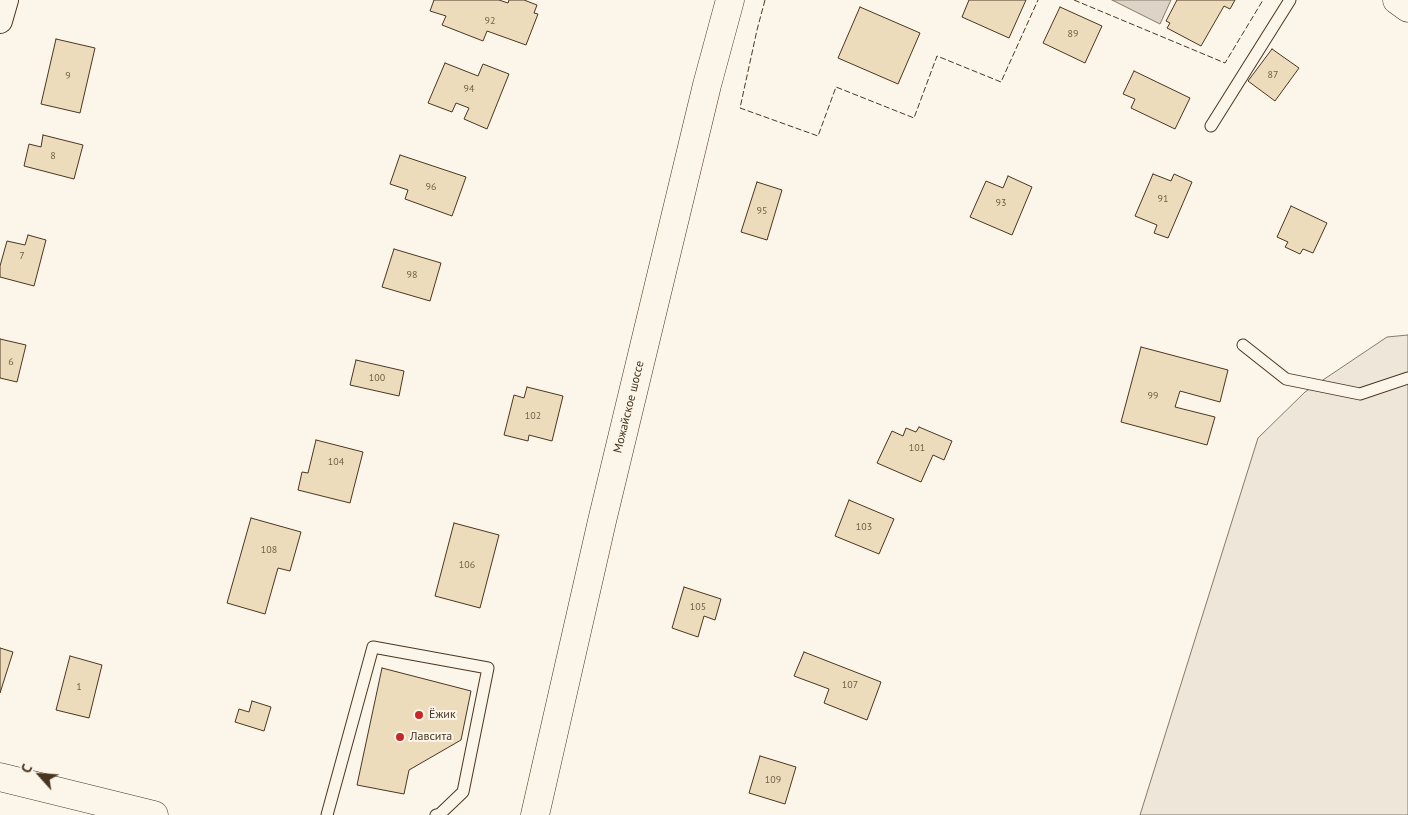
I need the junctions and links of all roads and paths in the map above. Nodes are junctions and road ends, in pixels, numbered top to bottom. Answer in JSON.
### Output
{"nodes":[{"id":1,"x":6,"y":0,"type":"edge"},
{"id":2,"x":730,"y":0,"type":"edge"},
{"id":3,"x":1290,"y":0,"type":"edge"},
{"id":4,"x":1397,"y":0,"type":"edge"},
{"id":5,"x":1408,"y":8,"type":"edge"},
{"id":6,"x":0,"y":21,"type":"edge"},
{"id":7,"x":1210,"y":126,"type":"dead end"},
{"id":8,"x":1243,"y":345,"type":"dead end"},
{"id":9,"x":1408,"y":378,"type":"edge"},
{"id":10,"x":0,"y":777,"type":"edge"},
{"id":11,"x":154,"y":815,"type":"edge"},
{"id":12,"x":327,"y":815,"type":"edge"},
{"id":13,"x":436,"y":815,"type":"edge"},
{"id":14,"x":535,"y":815,"type":"edge"}],
"edges":[{"from":1,"to":6,"type":"street"},
{"from":2,"to":14,"type":"main road","name":"Можайское шоссе"},
{"from":3,"to":7,"type":"lane"},
{"from":4,"to":5,"type":"main road"},
{"from":8,"to":9,"type":"lane"},
{"from":10,"to":11,"type":"main road"},
{"from":12,"to":13,"type":"lane"}]}
